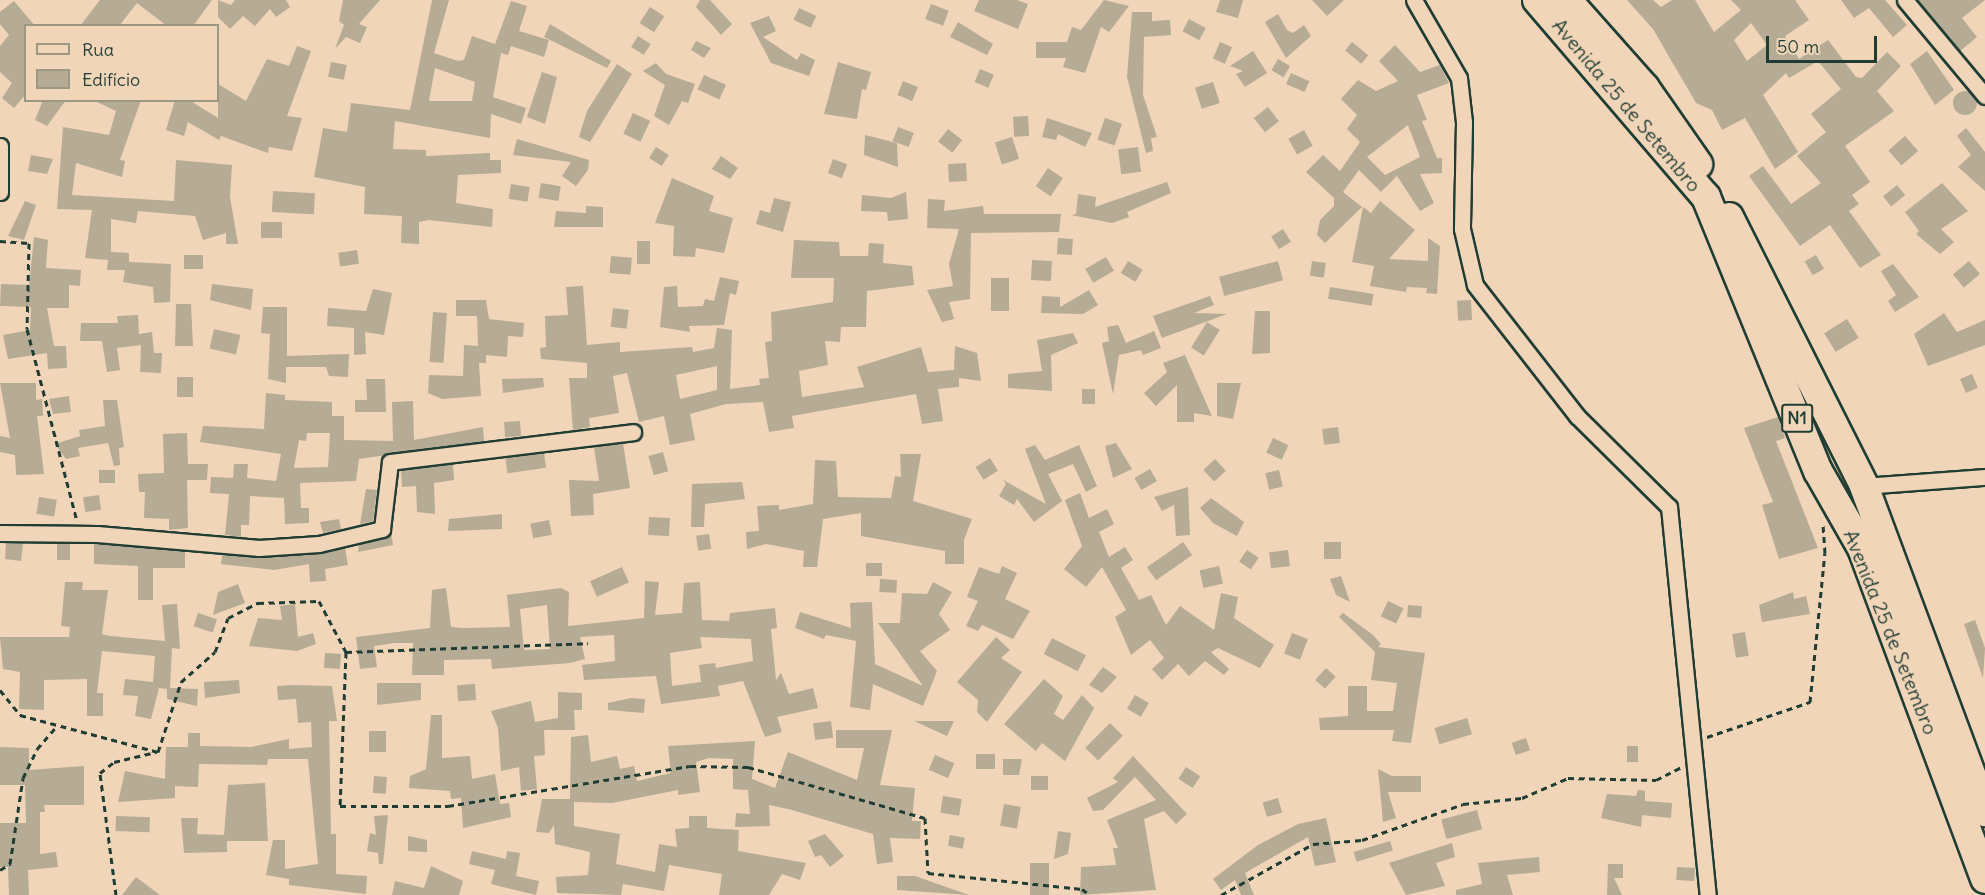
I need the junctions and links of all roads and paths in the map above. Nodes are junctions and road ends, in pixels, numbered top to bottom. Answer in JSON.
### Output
{"nodes":[{"id":1,"x":1414,"y":0,"type":"edge"},
{"id":2,"x":1537,"y":0,"type":"edge"},
{"id":3,"x":1567,"y":0,"type":"edge"},
{"id":4,"x":1905,"y":0,"type":"edge"},
{"id":5,"x":1985,"y":96,"type":"edge"},
{"id":6,"x":0,"y":146,"type":"edge"},
{"id":7,"x":0,"y":192,"type":"edge"},
{"id":8,"x":0,"y":241,"type":"edge"},
{"id":9,"x":633,"y":432,"type":"dead end"},
{"id":10,"x":1985,"y":477,"type":"edge"},
{"id":11,"x":1864,"y":486,"type":"junction"},
{"id":12,"x":1822,"y":518,"type":"dead end"},
{"id":13,"x":0,"y":533,"type":"edge"},
{"id":14,"x":80,"y":534,"type":"junction"},
{"id":15,"x":588,"y":643,"type":"dead end"},
{"id":16,"x":346,"y":652,"type":"junction"},
{"id":17,"x":0,"y":690,"type":"edge"},
{"id":18,"x":57,"y":726,"type":"junction"},
{"id":19,"x":1695,"y":743,"type":"dead end"},
{"id":20,"x":158,"y":752,"type":"junction"},
{"id":21,"x":1680,"y":759,"type":"dead end"},
{"id":22,"x":1985,"y":812,"type":"edge"},
{"id":23,"x":0,"y":870,"type":"edge"},
{"id":24,"x":1985,"y":879,"type":"edge"},
{"id":25,"x":116,"y":895,"type":"edge"},
{"id":26,"x":1090,"y":895,"type":"edge"},
{"id":27,"x":1221,"y":895,"type":"edge"},
{"id":28,"x":1708,"y":895,"type":"edge"}],
"edges":[{"from":1,"to":28,"type":"street"},
{"from":2,"to":24,"type":"highway","name":"Avenida 25 de Setembro","number":"N1"},
{"from":3,"to":11,"type":"highway","name":"Avenida 25 de Setembro","number":"N1"},
{"from":4,"to":5,"type":"street"},
{"from":6,"to":7,"type":"street"},
{"from":8,"to":14,"type":"path"},
{"from":9,"to":14,"type":"street"},
{"from":10,"to":11,"type":"street"},
{"from":11,"to":22,"type":"highway","name":"Avenida 25 de Setembro","number":"N1"},
{"from":12,"to":19,"type":"path"},
{"from":13,"to":14,"type":"street"},
{"from":15,"to":16,"type":"path"},
{"from":16,"to":20,"type":"path"},
{"from":16,"to":26,"type":"path"},
{"from":17,"to":18,"type":"path"},
{"from":18,"to":20,"type":"path"},
{"from":18,"to":23,"type":"path"},
{"from":20,"to":25,"type":"path"},
{"from":21,"to":27,"type":"path"}]}
